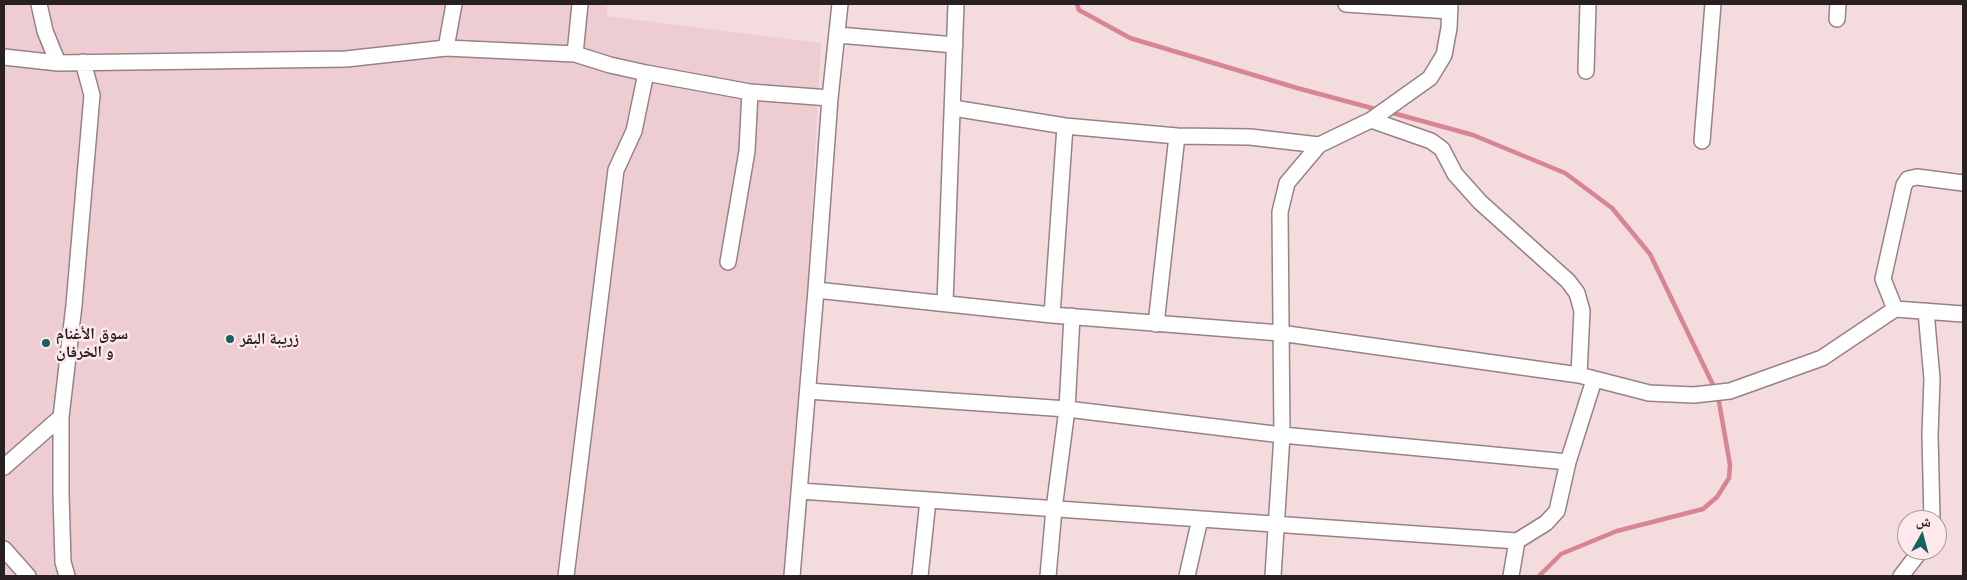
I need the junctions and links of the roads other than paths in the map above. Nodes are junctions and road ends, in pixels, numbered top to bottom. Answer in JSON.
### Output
{"nodes":[{"id":1,"x":39,"y":4,"type":"edge"},
{"id":2,"x":454,"y":4,"type":"edge"},
{"id":3,"x":580,"y":4,"type":"edge"},
{"id":4,"x":840,"y":4,"type":"edge"},
{"id":5,"x":956,"y":4,"type":"edge"},
{"id":6,"x":1346,"y":4,"type":"edge"},
{"id":7,"x":1588,"y":4,"type":"edge"},
{"id":8,"x":1713,"y":4,"type":"edge"},
{"id":9,"x":1450,"y":8,"type":"edge"},
{"id":10,"x":838,"y":36,"type":"junction"},
{"id":11,"x":955,"y":46,"type":"junction"},
{"id":12,"x":446,"y":48,"type":"junction"},
{"id":13,"x":575,"y":54,"type":"junction"},
{"id":14,"x":4,"y":57,"type":"edge"},
{"id":15,"x":58,"y":62,"type":"junction"},
{"id":16,"x":83,"y":62,"type":"junction"},
{"id":17,"x":1586,"y":71,"type":"dead end"},
{"id":18,"x":646,"y":73,"type":"junction"},
{"id":19,"x":750,"y":92,"type":"junction"},
{"id":20,"x":830,"y":98,"type":"junction"},
{"id":21,"x":953,"y":108,"type":"junction"},
{"id":22,"x":1371,"y":120,"type":"junction"},
{"id":23,"x":1065,"y":126,"type":"junction"},
{"id":24,"x":1177,"y":136,"type":"junction"},
{"id":25,"x":1702,"y":141,"type":"dead end"},
{"id":26,"x":1319,"y":146,"type":"junction"},
{"id":27,"x":1963,"y":183,"type":"edge"},
{"id":28,"x":728,"y":262,"type":"dead end"},
{"id":29,"x":816,"y":290,"type":"junction"},
{"id":30,"x":945,"y":303,"type":"junction"},
{"id":31,"x":1895,"y":309,"type":"junction"},
{"id":32,"x":1926,"y":311,"type":"junction"},
{"id":33,"x":1963,"y":314,"type":"edge"},
{"id":34,"x":1052,"y":315,"type":"junction"},
{"id":35,"x":1072,"y":316,"type":"junction"},
{"id":36,"x":1156,"y":324,"type":"junction"},
{"id":37,"x":1280,"y":333,"type":"junction"},
{"id":38,"x":1579,"y":376,"type":"junction"},
{"id":39,"x":1594,"y":380,"type":"junction"},
{"id":40,"x":808,"y":391,"type":"junction"},
{"id":41,"x":1067,"y":409,"type":"junction"},
{"id":42,"x":61,"y":417,"type":"junction"},
{"id":43,"x":1282,"y":436,"type":"junction"},
{"id":44,"x":1568,"y":462,"type":"junction"},
{"id":45,"x":4,"y":467,"type":"edge"},
{"id":46,"x":800,"y":491,"type":"junction"},
{"id":47,"x":928,"y":500,"type":"junction"},
{"id":48,"x":1054,"y":509,"type":"junction"},
{"id":49,"x":1932,"y":510,"type":"edge"},
{"id":50,"x":1200,"y":519,"type":"junction"},
{"id":51,"x":1276,"y":524,"type":"junction"},
{"id":52,"x":1517,"y":541,"type":"junction"},
{"id":53,"x":4,"y":550,"type":"edge"},
{"id":54,"x":1915,"y":570,"type":"edge"},
{"id":55,"x":28,"y":576,"type":"edge"},
{"id":56,"x":67,"y":576,"type":"edge"},
{"id":57,"x":566,"y":576,"type":"edge"},
{"id":58,"x":792,"y":576,"type":"edge"},
{"id":59,"x":920,"y":576,"type":"edge"},
{"id":60,"x":1048,"y":576,"type":"edge"},
{"id":61,"x":1186,"y":576,"type":"edge"},
{"id":62,"x":1273,"y":576,"type":"edge"},
{"id":63,"x":1511,"y":576,"type":"edge"},
{"id":64,"x":1901,"y":576,"type":"edge"}],
"edges":[{"from":1,"to":15,"type":"street"},
{"from":2,"to":12,"type":"street"},
{"from":3,"to":13,"type":"street"},
{"from":4,"to":10,"type":"street"},
{"from":5,"to":11,"type":"street"},
{"from":6,"to":9,"type":"street"},
{"from":7,"to":17,"type":"street"},
{"from":8,"to":25,"type":"street"},
{"from":9,"to":22,"type":"street"},
{"from":10,"to":11,"type":"street"},
{"from":10,"to":20,"type":"street"},
{"from":11,"to":21,"type":"street"},
{"from":12,"to":13,"type":"street"},
{"from":12,"to":16,"type":"street"},
{"from":13,"to":18,"type":"street"},
{"from":14,"to":15,"type":"street"},
{"from":15,"to":16,"type":"street"},
{"from":16,"to":42,"type":"street"},
{"from":18,"to":19,"type":"street"},
{"from":18,"to":57,"type":"street"},
{"from":19,"to":20,"type":"street"},
{"from":19,"to":28,"type":"street"},
{"from":20,"to":29,"type":"street"},
{"from":21,"to":23,"type":"street"},
{"from":21,"to":30,"type":"street"},
{"from":22,"to":26,"type":"street"},
{"from":22,"to":38,"type":"street"},
{"from":23,"to":24,"type":"street"},
{"from":23,"to":34,"type":"street"},
{"from":24,"to":26,"type":"street"},
{"from":24,"to":36,"type":"street"},
{"from":26,"to":37,"type":"street"},
{"from":27,"to":31,"type":"street"},
{"from":29,"to":30,"type":"street"},
{"from":29,"to":40,"type":"street"},
{"from":30,"to":34,"type":"street"},
{"from":31,"to":32,"type":"street"},
{"from":31,"to":39,"type":"street"},
{"from":32,"to":33,"type":"street"},
{"from":32,"to":49,"type":"street"},
{"from":34,"to":35,"type":"street"},
{"from":35,"to":36,"type":"street"},
{"from":35,"to":41,"type":"street"},
{"from":36,"to":37,"type":"street"},
{"from":37,"to":38,"type":"street"},
{"from":37,"to":43,"type":"street"},
{"from":38,"to":39,"type":"street"},
{"from":39,"to":44,"type":"street"},
{"from":40,"to":41,"type":"street"},
{"from":40,"to":46,"type":"street"},
{"from":41,"to":43,"type":"street"},
{"from":41,"to":48,"type":"street"},
{"from":42,"to":45,"type":"street"},
{"from":42,"to":56,"type":"street"},
{"from":43,"to":44,"type":"street"},
{"from":43,"to":51,"type":"street"},
{"from":44,"to":52,"type":"street"},
{"from":46,"to":47,"type":"street"},
{"from":46,"to":58,"type":"street"},
{"from":47,"to":48,"type":"street"},
{"from":47,"to":59,"type":"street"},
{"from":48,"to":50,"type":"street"},
{"from":48,"to":60,"type":"street"},
{"from":50,"to":51,"type":"street"},
{"from":50,"to":61,"type":"street"},
{"from":51,"to":52,"type":"street"},
{"from":51,"to":62,"type":"street"},
{"from":52,"to":63,"type":"street"},
{"from":53,"to":55,"type":"street"},
{"from":54,"to":64,"type":"street"}]}
